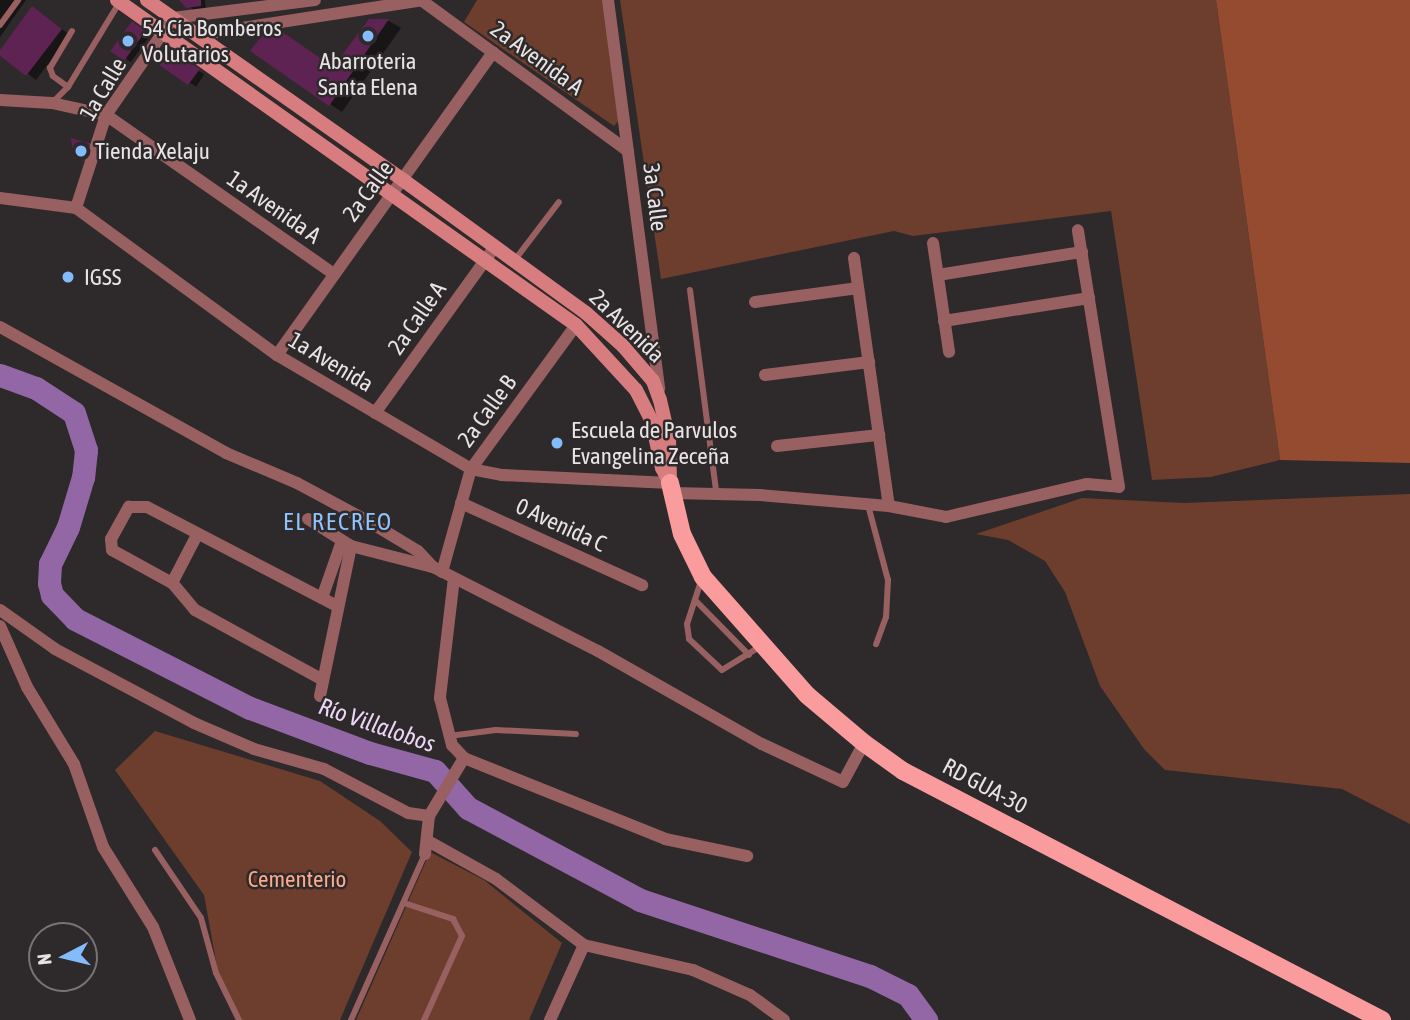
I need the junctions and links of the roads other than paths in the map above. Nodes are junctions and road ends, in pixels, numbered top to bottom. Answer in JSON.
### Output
{"nodes":[{"id":1,"x":18,"y":0,"type":"edge"},
{"id":2,"x":147,"y":0,"type":"edge"},
{"id":3,"x":164,"y":0,"type":"edge"},
{"id":4,"x":310,"y":0,"type":"edge"},
{"id":5,"x":422,"y":0,"type":"edge"},
{"id":6,"x":608,"y":0,"type":"edge"},
{"id":7,"x":118,"y":1,"type":"edge"},
{"id":8,"x":218,"y":6,"type":"edge"},
{"id":9,"x":308,"y":16,"type":"junction"},
{"id":10,"x":173,"y":18,"type":"junction"},
{"id":11,"x":0,"y":25,"type":"edge"},
{"id":12,"x":72,"y":31,"type":"dead end"},
{"id":13,"x":164,"y":33,"type":"junction"},
{"id":14,"x":197,"y":35,"type":"junction"},
{"id":15,"x":493,"y":52,"type":"junction"},
{"id":16,"x":68,"y":87,"type":"junction"},
{"id":17,"x":0,"y":100,"type":"edge"},
{"id":18,"x":52,"y":103,"type":"junction"},
{"id":19,"x":106,"y":115,"type":"junction"},
{"id":20,"x":628,"y":151,"type":"junction"},
{"id":21,"x":403,"y":180,"type":"junction"},
{"id":22,"x":391,"y":197,"type":"junction"},
{"id":23,"x":0,"y":198,"type":"edge"},
{"id":24,"x":559,"y":202,"type":"dead end"},
{"id":25,"x":76,"y":208,"type":"junction"},
{"id":26,"x":1078,"y":230,"type":"dead end"},
{"id":27,"x":933,"y":243,"type":"dead end"},
{"id":28,"x":1082,"y":252,"type":"junction"},
{"id":29,"x":489,"y":254,"type":"junction"},
{"id":30,"x":854,"y":258,"type":"dead end"},
{"id":31,"x":513,"y":262,"type":"junction"},
{"id":32,"x":334,"y":274,"type":"junction"},
{"id":33,"x":937,"y":275,"type":"junction"},
{"id":34,"x":858,"y":288,"type":"junction"},
{"id":35,"x":690,"y":290,"type":"dead end"},
{"id":36,"x":1089,"y":298,"type":"junction"},
{"id":37,"x":755,"y":302,"type":"dead end"},
{"id":38,"x":944,"y":321,"type":"junction"},
{"id":39,"x":576,"y":326,"type":"junction"},
{"id":40,"x":0,"y":327,"type":"edge"},
{"id":41,"x":949,"y":352,"type":"dead end"},
{"id":42,"x":277,"y":355,"type":"junction"},
{"id":43,"x":869,"y":362,"type":"junction"},
{"id":44,"x":765,"y":375,"type":"dead end"},
{"id":45,"x":660,"y":400,"type":"junction"},
{"id":46,"x":645,"y":405,"type":"junction"},
{"id":47,"x":375,"y":413,"type":"junction"},
{"id":48,"x":879,"y":435,"type":"junction"},
{"id":49,"x":777,"y":446,"type":"dead end"},
{"id":50,"x":471,"y":469,"type":"junction"},
{"id":51,"x":671,"y":488,"type":"junction"},
{"id":52,"x":716,"y":491,"type":"junction"},
{"id":53,"x":461,"y":503,"type":"junction"},
{"id":54,"x":868,"y":505,"type":"junction"},
{"id":55,"x":889,"y":506,"type":"junction"},
{"id":56,"x":307,"y":519,"type":"dead end"},
{"id":57,"x":197,"y":535,"type":"junction"},
{"id":58,"x":347,"y":543,"type":"junction"},
{"id":59,"x":443,"y":573,"type":"junction"},
{"id":60,"x":703,"y":577,"type":"junction"},
{"id":61,"x":172,"y":583,"type":"junction"},
{"id":62,"x":642,"y":585,"type":"dead end"},
{"id":63,"x":322,"y":598,"type":"junction"},
{"id":64,"x":695,"y":600,"type":"junction"},
{"id":65,"x":337,"y":606,"type":"junction"},
{"id":66,"x":0,"y":610,"type":"edge"},
{"id":67,"x":0,"y":626,"type":"edge"},
{"id":68,"x":876,"y":644,"type":"dead end"},
{"id":69,"x":755,"y":650,"type":"junction"},
{"id":70,"x":323,"y":680,"type":"junction"},
{"id":71,"x":320,"y":696,"type":"dead end"},
{"id":72,"x":576,"y":734,"type":"dead end"},
{"id":73,"x":449,"y":736,"type":"junction"},
{"id":74,"x":864,"y":743,"type":"junction"},
{"id":75,"x":464,"y":758,"type":"junction"},
{"id":76,"x":430,"y":813,"type":"junction"},
{"id":77,"x":426,"y":848,"type":"junction"},
{"id":78,"x":155,"y":850,"type":"dead end"},
{"id":79,"x":747,"y":856,"type":"dead end"},
{"id":80,"x":404,"y":903,"type":"junction"},
{"id":81,"x":584,"y":945,"type":"junction"},
{"id":82,"x":190,"y":1020,"type":"edge"},
{"id":83,"x":240,"y":1020,"type":"edge"},
{"id":84,"x":351,"y":1020,"type":"edge"},
{"id":85,"x":424,"y":1020,"type":"edge"},
{"id":86,"x":550,"y":1020,"type":"edge"},
{"id":87,"x":783,"y":1020,"type":"edge"},
{"id":88,"x":1382,"y":1020,"type":"edge"}],
"edges":[{"from":1,"to":11,"type":"lane"},
{"from":2,"to":10,"type":"street","name":"2a Avenida"},
{"from":3,"to":10,"type":"street"},
{"from":4,"to":8,"type":"street"},
{"from":4,"to":9,"type":"street"},
{"from":5,"to":9,"type":"street","name":"2a Avenida A"},
{"from":5,"to":15,"type":"street","name":"2a Avenida A"},
{"from":6,"to":20,"type":"street","name":"3a Calle"},
{"from":7,"to":13,"type":"street","name":"2a Avenida"},
{"from":7,"to":16,"type":"lane"},
{"from":8,"to":10,"type":"street"},
{"from":9,"to":14,"type":"street","name":"2a Avenida A"},
{"from":10,"to":13,"type":"street","name":"1a Calle"},
{"from":10,"to":14,"type":"street","name":"2a Avenida"},
{"from":12,"to":16,"type":"lane"},
{"from":13,"to":19,"type":"street","name":"1a Calle"},
{"from":13,"to":22,"type":"street","name":"2a Avenida"},
{"from":14,"to":21,"type":"street","name":"2a Avenida"},
{"from":15,"to":20,"type":"street","name":"2a Avenida A"},
{"from":15,"to":21,"type":"street","name":"2a Calle"},
{"from":16,"to":18,"type":"lane"},
{"from":17,"to":18,"type":"street","name":"1a Avenida A"},
{"from":18,"to":19,"type":"street","name":"1a Avenida A"},
{"from":19,"to":25,"type":"street","name":"1a Calle"},
{"from":19,"to":32,"type":"street","name":"1a Avenida A"},
{"from":20,"to":45,"type":"street","name":"3a Calle"},
{"from":21,"to":22,"type":"street","name":"2a Calle"},
{"from":21,"to":29,"type":"street","name":"2a Avenida"},
{"from":22,"to":29,"type":"street","name":"2a Avenida"},
{"from":22,"to":32,"type":"street","name":"2a Calle"},
{"from":23,"to":25,"type":"street","name":"1a Avenida"},
{"from":24,"to":31,"type":"lane"},
{"from":25,"to":42,"type":"street","name":"1a Avenida"},
{"from":26,"to":28,"type":"street"},
{"from":27,"to":33,"type":"street"},
{"from":28,"to":33,"type":"street"},
{"from":28,"to":36,"type":"street"},
{"from":29,"to":31,"type":"street","name":"2a Avenida"},
{"from":29,"to":39,"type":"street","name":"2a Avenida"},
{"from":29,"to":47,"type":"street","name":"2a Calle A"},
{"from":30,"to":34,"type":"street"},
{"from":31,"to":45,"type":"street","name":"2a Avenida"},
{"from":32,"to":42,"type":"street","name":"2a Calle"},
{"from":33,"to":38,"type":"street"},
{"from":34,"to":37,"type":"street"},
{"from":34,"to":43,"type":"street"},
{"from":35,"to":52,"type":"lane"},
{"from":36,"to":38,"type":"street"},
{"from":36,"to":55,"type":"street","name":"1a Avenida"},
{"from":38,"to":41,"type":"street"},
{"from":39,"to":46,"type":"street","name":"2a Avenida"},
{"from":39,"to":50,"type":"street","name":"2a Calle B"},
{"from":40,"to":59,"type":"street"},
{"from":42,"to":47,"type":"street","name":"1a Avenida"},
{"from":43,"to":44,"type":"street"},
{"from":43,"to":48,"type":"street"},
{"from":45,"to":46,"type":"street"},
{"from":45,"to":51,"type":"street","name":"2a Avenida"},
{"from":46,"to":51,"type":"street","name":"2a Avenida"},
{"from":47,"to":50,"type":"street","name":"1a Avenida"},
{"from":48,"to":49,"type":"street"},
{"from":48,"to":55,"type":"street"},
{"from":50,"to":51,"type":"street","name":"1a Avenida"},
{"from":50,"to":53,"type":"street","name":"2a Calle B"},
{"from":51,"to":52,"type":"street","name":"1a Avenida"},
{"from":51,"to":60,"type":"main road","name":"RD GUA-30"},
{"from":52,"to":54,"type":"street","name":"1a Avenida"},
{"from":53,"to":59,"type":"street","name":"2a Calle B"},
{"from":53,"to":62,"type":"street","name":"0 Avenida C"},
{"from":54,"to":55,"type":"street","name":"1a Avenida"},
{"from":54,"to":68,"type":"lane"},
{"from":56,"to":58,"type":"street"},
{"from":57,"to":61,"type":"street"},
{"from":57,"to":61,"type":"street"},
{"from":57,"to":63,"type":"street"},
{"from":58,"to":59,"type":"street"},
{"from":58,"to":63,"type":"street"},
{"from":58,"to":65,"type":"street"},
{"from":59,"to":73,"type":"street","name":"2a Calle B"},
{"from":59,"to":74,"type":"street"},
{"from":60,"to":64,"type":"lane"},
{"from":60,"to":69,"type":"main road","name":"RD GUA-30"},
{"from":61,"to":70,"type":"street"},
{"from":63,"to":65,"type":"street"},
{"from":64,"to":69,"type":"lane"},
{"from":64,"to":69,"type":"lane"},
{"from":65,"to":70,"type":"street"},
{"from":66,"to":76,"type":"street"},
{"from":67,"to":82,"type":"street"},
{"from":69,"to":74,"type":"main road","name":"RD GUA-30"},
{"from":70,"to":71,"type":"street"},
{"from":72,"to":73,"type":"lane"},
{"from":73,"to":75,"type":"street","name":"2a Calle B"},
{"from":74,"to":88,"type":"main road","name":"RD GUA-30"},
{"from":75,"to":76,"type":"street"},
{"from":75,"to":79,"type":"street"},
{"from":76,"to":77,"type":"street"},
{"from":77,"to":80,"type":"lane"},
{"from":77,"to":81,"type":"street"},
{"from":78,"to":83,"type":"lane"},
{"from":80,"to":84,"type":"lane"},
{"from":80,"to":85,"type":"lane"},
{"from":81,"to":86,"type":"street"},
{"from":81,"to":87,"type":"street"}]}
